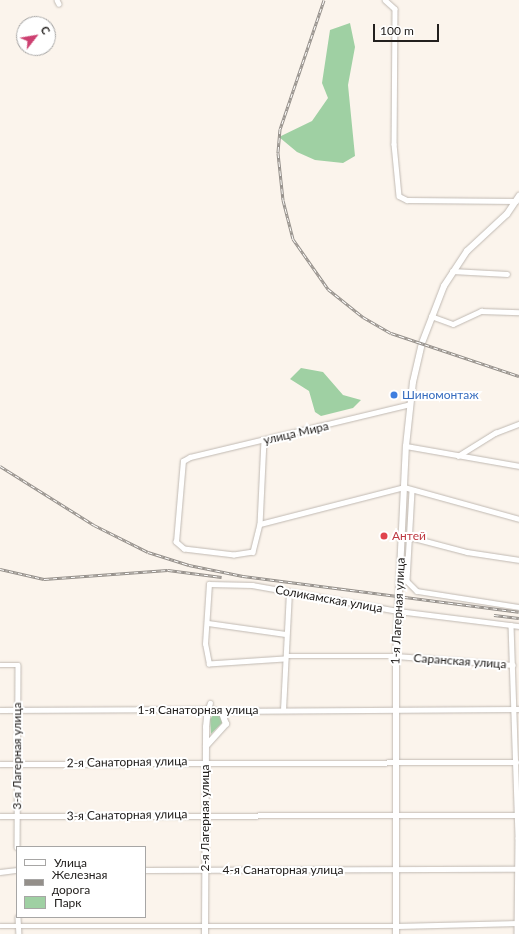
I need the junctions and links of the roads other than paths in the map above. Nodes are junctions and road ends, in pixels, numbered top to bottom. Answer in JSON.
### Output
{"nodes":[{"id":1,"x":385,"y":0,"type":"edge"},
{"id":2,"x":518,"y":199,"type":"edge"},
{"id":3,"x":452,"y":271,"type":"junction"},
{"id":4,"x":507,"y":274,"type":"dead end"},
{"id":5,"x":519,"y":312,"type":"edge"},
{"id":6,"x":431,"y":316,"type":"junction"},
{"id":7,"x":410,"y":404,"type":"junction"},
{"id":8,"x":519,"y":424,"type":"edge"},
{"id":9,"x":264,"y":440,"type":"junction"},
{"id":10,"x":406,"y":446,"type":"junction"},
{"id":11,"x":458,"y":456,"type":"junction"},
{"id":12,"x":519,"y":466,"type":"edge"},
{"id":13,"x":404,"y":487,"type":"junction"},
{"id":14,"x":412,"y":491,"type":"junction"},
{"id":15,"x":519,"y":519,"type":"edge"},
{"id":16,"x":260,"y":524,"type":"junction"},
{"id":17,"x":410,"y":538,"type":"junction"},
{"id":18,"x":519,"y":560,"type":"edge"},
{"id":19,"x":289,"y":592,"type":"junction"},
{"id":20,"x":519,"y":607,"type":"edge"},
{"id":21,"x":398,"y":611,"type":"junction"},
{"id":22,"x":208,"y":623,"type":"junction"},
{"id":23,"x":511,"y":625,"type":"junction"},
{"id":24,"x":519,"y":626,"type":"edge"},
{"id":25,"x":284,"y":634,"type":"junction"},
{"id":26,"x":396,"y":656,"type":"junction"},
{"id":27,"x":286,"y":657,"type":"junction"},
{"id":28,"x":0,"y":665,"type":"edge"},
{"id":29,"x":513,"y":665,"type":"junction"},
{"id":30,"x":209,"y":706,"type":"junction"},
{"id":31,"x":396,"y":708,"type":"junction"},
{"id":32,"x":517,"y":709,"type":"edge"},
{"id":33,"x":0,"y":710,"type":"edge"},
{"id":34,"x":17,"y":710,"type":"junction"},
{"id":35,"x":283,"y":710,"type":"junction"},
{"id":36,"x":216,"y":711,"type":"junction"},
{"id":37,"x":207,"y":719,"type":"junction"},
{"id":38,"x":206,"y":746,"type":"junction"},
{"id":39,"x":398,"y":760,"type":"junction"},
{"id":40,"x":205,"y":761,"type":"junction"},
{"id":41,"x":516,"y":762,"type":"junction"},
{"id":42,"x":0,"y":764,"type":"edge"},
{"id":43,"x":16,"y":764,"type":"junction"},
{"id":44,"x":205,"y":815,"type":"junction"},
{"id":45,"x":397,"y":815,"type":"junction"},
{"id":46,"x":518,"y":815,"type":"edge"},
{"id":47,"x":0,"y":816,"type":"edge"},
{"id":48,"x":17,"y":816,"type":"junction"},
{"id":49,"x":17,"y":846,"type":"edge"},
{"id":50,"x":397,"y":869,"type":"junction"},
{"id":51,"x":519,"y":869,"type":"edge"},
{"id":52,"x":16,"y":870,"type":"edge"},
{"id":53,"x":146,"y":870,"type":"edge"},
{"id":54,"x":205,"y":870,"type":"junction"},
{"id":55,"x":0,"y":872,"type":"edge"},
{"id":56,"x":18,"y":918,"type":"edge"},
{"id":57,"x":518,"y":923,"type":"edge"},
{"id":58,"x":205,"y":924,"type":"junction"},
{"id":59,"x":0,"y":926,"type":"edge"},
{"id":60,"x":19,"y":926,"type":"junction"},
{"id":61,"x":396,"y":926,"type":"junction"},
{"id":62,"x":19,"y":934,"type":"edge"},
{"id":63,"x":205,"y":934,"type":"edge"},
{"id":64,"x":396,"y":934,"type":"edge"},
{"id":65,"x":517,"y":934,"type":"edge"}],
"edges":[{"from":1,"to":2,"type":"street"},
{"from":2,"to":3,"type":"main road","name":"1-я Лагерная улица"},
{"from":3,"to":4,"type":"street"},
{"from":3,"to":6,"type":"main road","name":"1-я Лагерная улица"},
{"from":5,"to":6,"type":"street"},
{"from":6,"to":7,"type":"main road","name":"1-я Лагерная улица"},
{"from":7,"to":9,"type":"street","name":"улица Мира"},
{"from":7,"to":10,"type":"main road","name":"1-я Лагерная улица"},
{"from":8,"to":11,"type":"street"},
{"from":9,"to":16,"type":"street"},
{"from":9,"to":16,"type":"street","name":"улица Мира"},
{"from":10,"to":11,"type":"street"},
{"from":10,"to":13,"type":"main road","name":"1-я Лагерная улица"},
{"from":11,"to":12,"type":"street"},
{"from":13,"to":14,"type":"street"},
{"from":13,"to":16,"type":"street"},
{"from":13,"to":21,"type":"main road","name":"1-я Лагерная улица"},
{"from":14,"to":15,"type":"street"},
{"from":14,"to":17,"type":"street"},
{"from":17,"to":18,"type":"street"},
{"from":17,"to":20,"type":"street"},
{"from":19,"to":21,"type":"street","name":"Соликамская улица"},
{"from":19,"to":22,"type":"street","name":"Соликамская улица"},
{"from":19,"to":25,"type":"street"},
{"from":21,"to":23,"type":"street","name":"Соликамская улица"},
{"from":21,"to":26,"type":"main road","name":"1-я Лагерная улица"},
{"from":22,"to":25,"type":"street"},
{"from":22,"to":27,"type":"street","name":"Саранская улица"},
{"from":23,"to":24,"type":"street","name":"Соликамская улица"},
{"from":23,"to":29,"type":"street"},
{"from":25,"to":27,"type":"street"},
{"from":26,"to":27,"type":"street","name":"Саранская улица"},
{"from":26,"to":29,"type":"street","name":"Саранская улица"},
{"from":26,"to":31,"type":"main road","name":"1-я Лагерная улица"},
{"from":27,"to":35,"type":"street"},
{"from":28,"to":34,"type":"street","name":"3-я Лагерная улица"},
{"from":29,"to":32,"type":"street"},
{"from":30,"to":34,"type":"street","name":"1-я Санаторная улица"},
{"from":30,"to":36,"type":"main road","name":"1-я Санаторная улица"},
{"from":30,"to":37,"type":"main road","name":"2-я Лагерная улица"},
{"from":31,"to":32,"type":"street","name":"1-я Санаторная улица"},
{"from":31,"to":35,"type":"street","name":"1-я Санаторная улица"},
{"from":31,"to":39,"type":"main road","name":"1-я Лагерная улица"},
{"from":32,"to":41,"type":"street"},
{"from":33,"to":34,"type":"street","name":"1-я Санаторная улица"},
{"from":34,"to":43,"type":"street","name":"3-я Лагерная улица"},
{"from":35,"to":36,"type":"street","name":"1-я Санаторная улица"},
{"from":36,"to":37,"type":"main road"},
{"from":36,"to":38,"type":"main road"},
{"from":37,"to":38,"type":"main road","name":"2-я Лагерная улица"},
{"from":38,"to":40,"type":"main road","name":"2-я Лагерная улица"},
{"from":39,"to":40,"type":"street","name":"2-я Санаторная улица"},
{"from":39,"to":41,"type":"street","name":"2-я Санаторная улица"},
{"from":39,"to":45,"type":"main road","name":"1-я Лагерная улица"},
{"from":40,"to":43,"type":"street","name":"2-я Санаторная улица"},
{"from":40,"to":44,"type":"main road","name":"2-я Лагерная улица"},
{"from":41,"to":46,"type":"street"},
{"from":42,"to":43,"type":"street","name":"2-я Санаторная улица"},
{"from":43,"to":48,"type":"street","name":"3-я Лагерная улица"},
{"from":44,"to":45,"type":"street","name":"3-я Санаторная улица"},
{"from":44,"to":48,"type":"street","name":"3-я Санаторная улица"},
{"from":44,"to":54,"type":"main road","name":"2-я Лагерная улица"},
{"from":45,"to":46,"type":"street","name":"3-я Санаторная улица"},
{"from":45,"to":50,"type":"main road","name":"1-я Лагерная улица"},
{"from":46,"to":51,"type":"street"},
{"from":47,"to":48,"type":"street","name":"3-я Санаторная улица"},
{"from":48,"to":49,"type":"street","name":"3-я Лагерная улица"},
{"from":50,"to":51,"type":"street","name":"4-я Санаторная улица"},
{"from":50,"to":54,"type":"street","name":"4-я Санаторная улица"},
{"from":50,"to":61,"type":"main road","name":"1-я Лагерная улица"},
{"from":51,"to":57,"type":"street"},
{"from":52,"to":55,"type":"street"},
{"from":53,"to":54,"type":"street","name":"4-я Санаторная улица"},
{"from":54,"to":58,"type":"main road","name":"2-я Лагерная улица"},
{"from":56,"to":60,"type":"street"},
{"from":57,"to":61,"type":"street"},
{"from":57,"to":65,"type":"street"},
{"from":58,"to":60,"type":"street"},
{"from":58,"to":61,"type":"street"},
{"from":58,"to":63,"type":"main road","name":"2-я Лагерная улица"},
{"from":59,"to":60,"type":"street"},
{"from":60,"to":62,"type":"street"},
{"from":61,"to":64,"type":"main road","name":"1-я Лагерная улица"}]}
